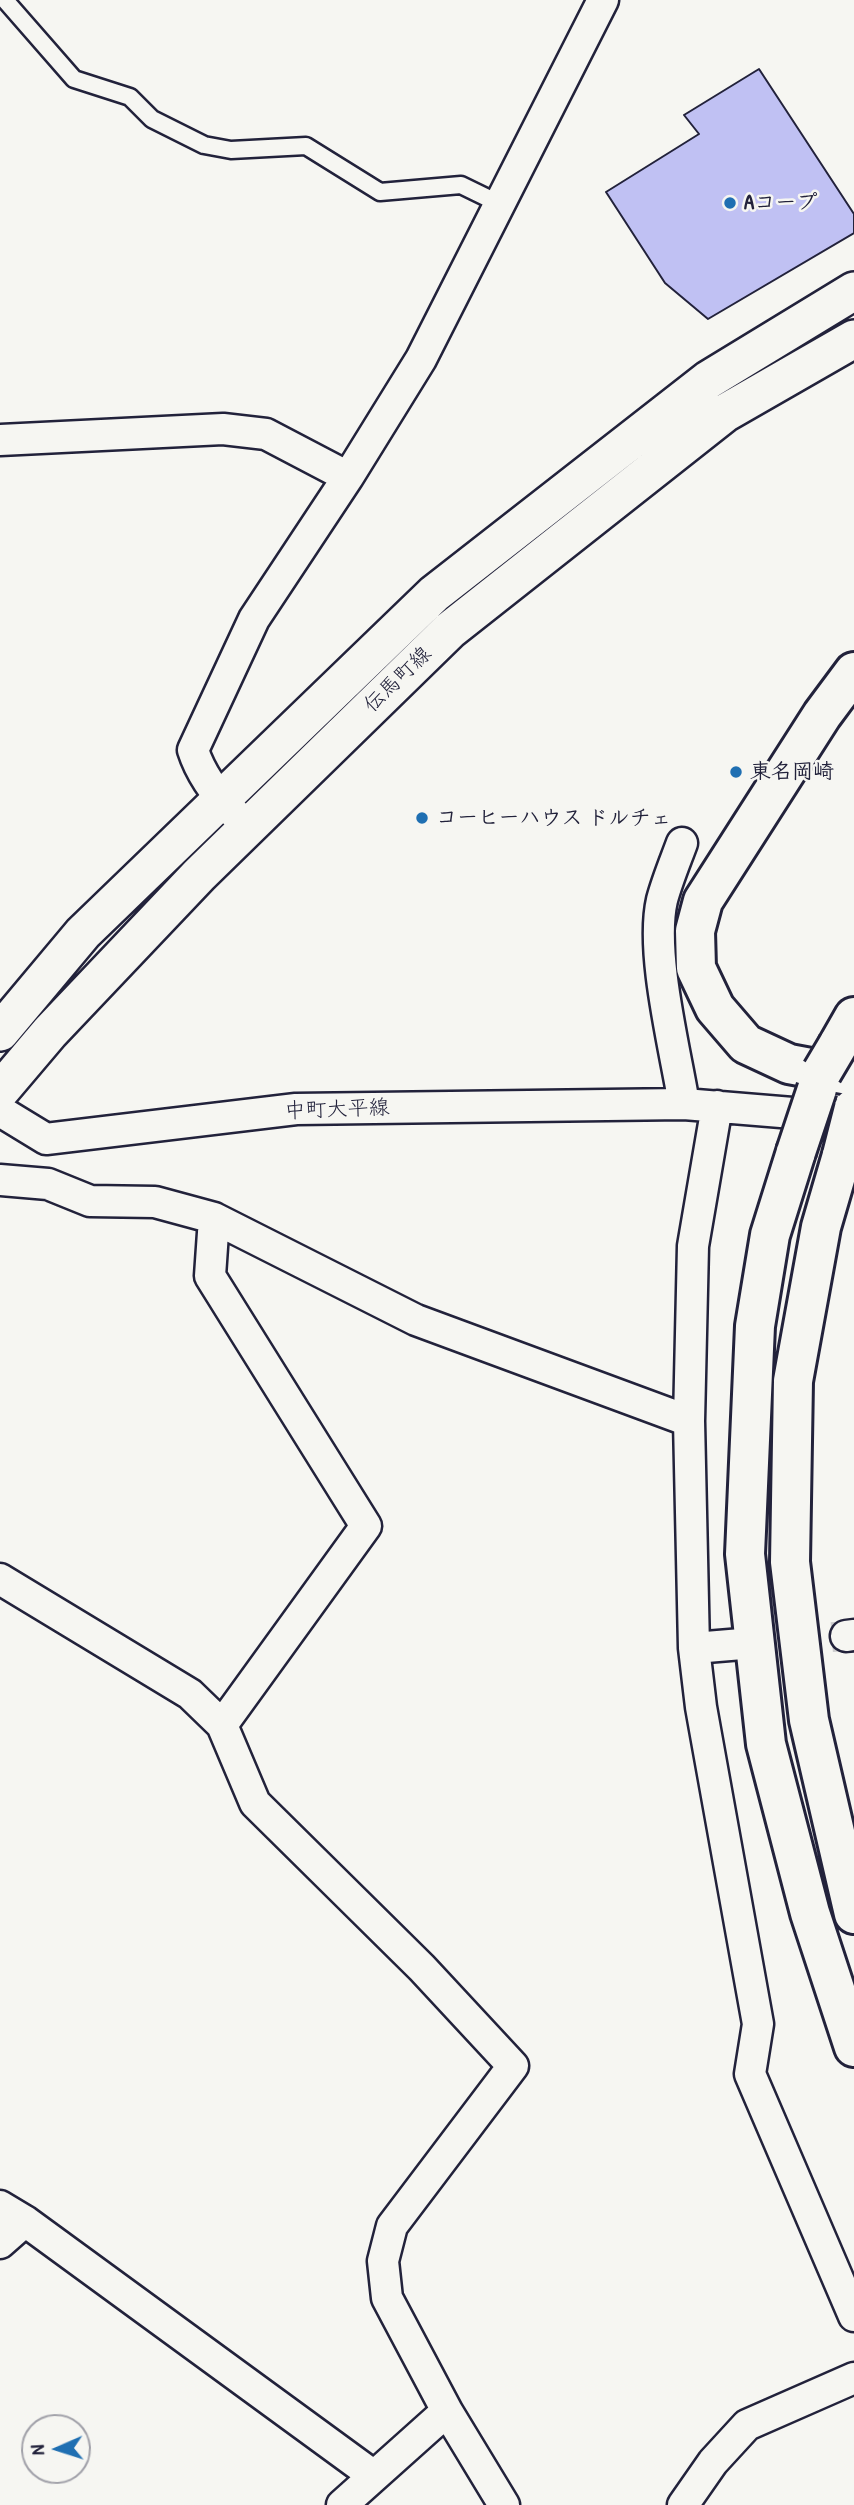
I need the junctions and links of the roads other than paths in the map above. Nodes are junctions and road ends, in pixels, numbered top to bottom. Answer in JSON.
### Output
{"nodes":[{"id":1,"x":5,"y":0,"type":"edge"},
{"id":2,"x":603,"y":0,"type":"edge"},
{"id":3,"x":500,"y":204,"type":"junction"},
{"id":4,"x":854,"y":291,"type":"edge"},
{"id":5,"x":854,"y":339,"type":"edge"},
{"id":6,"x":0,"y":440,"type":"edge"},
{"id":7,"x":348,"y":477,"type":"junction"},
{"id":8,"x":854,"y":673,"type":"edge"},
{"id":9,"x":220,"y":799,"type":"junction"},
{"id":10,"x":248,"y":827,"type":"junction"},
{"id":11,"x":682,"y":843,"type":"dead end"},
{"id":12,"x":0,"y":1032,"type":"edge"},
{"id":13,"x":849,"y":1046,"type":"edge"},
{"id":14,"x":0,"y":1091,"type":"edge"},
{"id":15,"x":684,"y":1104,"type":"junction"},
{"id":16,"x":717,"y":1106,"type":"junction"},
{"id":17,"x":854,"y":1108,"type":"edge"},
{"id":18,"x":0,"y":1111,"type":"edge"},
{"id":19,"x":854,"y":1118,"type":"edge"},
{"id":20,"x":0,"y":1180,"type":"edge"},
{"id":21,"x":214,"y":1218,"type":"junction"},
{"id":22,"x":689,"y":1421,"type":"junction"},
{"id":23,"x":0,"y":1579,"type":"edge"},
{"id":24,"x":742,"y":1644,"type":"tunnel mouth"},
{"id":25,"x":694,"y":1648,"type":"junction"},
{"id":26,"x":222,"y":1725,"type":"junction"},
{"id":27,"x":854,"y":1914,"type":"edge"},
{"id":28,"x":854,"y":2047,"type":"edge"},
{"id":29,"x":13,"y":2213,"type":"edge"},
{"id":30,"x":0,"y":2243,"type":"edge"},
{"id":31,"x":854,"y":2316,"type":"edge"},
{"id":32,"x":854,"y":2378,"type":"edge"},
{"id":33,"x":447,"y":2411,"type":"junction"},
{"id":34,"x":374,"y":2476,"type":"junction"},
{"id":35,"x":342,"y":2505,"type":"edge"},
{"id":36,"x":504,"y":2505,"type":"edge"},
{"id":37,"x":683,"y":2505,"type":"edge"}],
"edges":[{"from":1,"to":3,"type":"lane"},
{"from":2,"to":3,"type":"street"},
{"from":3,"to":7,"type":"street"},
{"from":4,"to":9,"type":"street","name":"伝馬町線"},
{"from":5,"to":10,"type":"street","name":"伝馬町線"},
{"from":6,"to":7,"type":"street"},
{"from":7,"to":9,"type":"street"},
{"from":8,"to":13,"type":"highway"},
{"from":9,"to":10,"type":"street"},
{"from":9,"to":12,"type":"street","name":"伝馬町線"},
{"from":10,"to":14,"type":"street","name":"伝馬町線"},
{"from":11,"to":15,"type":"street"},
{"from":13,"to":28,"type":"highway","bridge":true},
{"from":15,"to":16,"type":"street","name":"中町大平線"},
{"from":15,"to":18,"type":"street","name":"中町大平線"},
{"from":16,"to":19,"type":"street","name":"中町大平線"},
{"from":16,"to":22,"type":"street"},
{"from":17,"to":27,"type":"highway","bridge":true},
{"from":20,"to":21,"type":"street"},
{"from":21,"to":22,"type":"street"},
{"from":21,"to":26,"type":"street"},
{"from":22,"to":25,"type":"street"},
{"from":23,"to":26,"type":"street"},
{"from":24,"to":25,"type":"street"},
{"from":25,"to":31,"type":"street"},
{"from":26,"to":33,"type":"street"},
{"from":29,"to":30,"type":"street"},
{"from":29,"to":34,"type":"street"},
{"from":32,"to":37,"type":"street"},
{"from":33,"to":34,"type":"street"},
{"from":33,"to":36,"type":"street"},
{"from":34,"to":35,"type":"street"}]}
